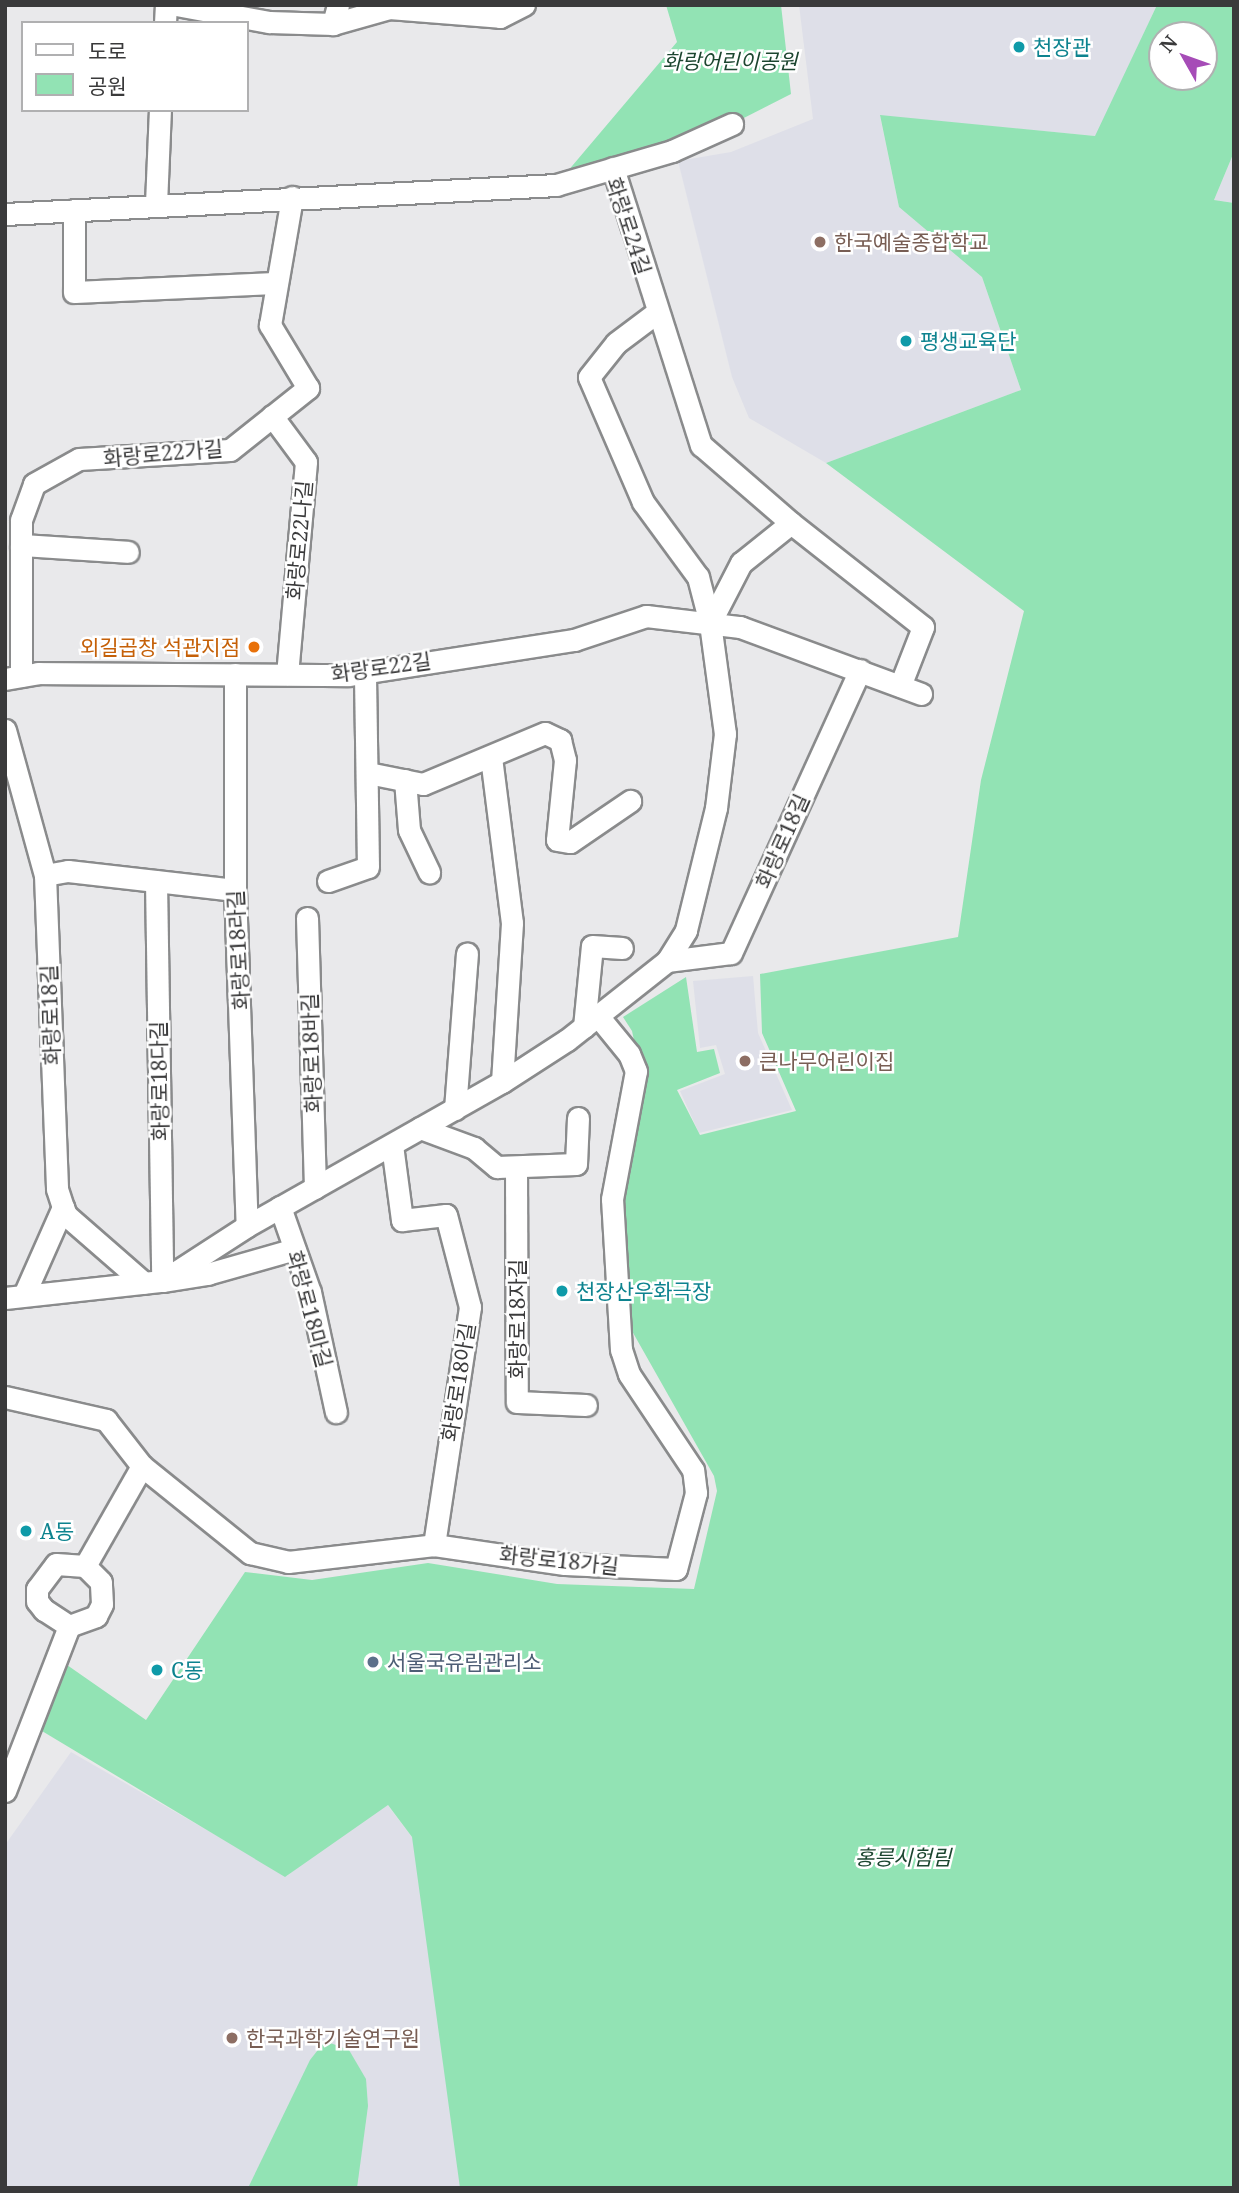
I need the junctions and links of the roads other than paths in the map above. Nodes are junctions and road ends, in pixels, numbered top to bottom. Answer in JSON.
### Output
{"nodes":[{"id":1,"x":176,"y":5,"type":"edge"},
{"id":2,"x":524,"y":5,"type":"edge"},
{"id":3,"x":335,"y":14,"type":"edge"},
{"id":4,"x":160,"y":112,"type":"edge"},
{"id":5,"x":732,"y":124,"type":"dead end"},
{"id":6,"x":612,"y":168,"type":"junction"},
{"id":7,"x":292,"y":197,"type":"junction"},
{"id":8,"x":156,"y":204,"type":"junction"},
{"id":9,"x":74,"y":210,"type":"junction"},
{"id":10,"x":5,"y":214,"type":"edge"},
{"id":11,"x":275,"y":282,"type":"junction"},
{"id":12,"x":656,"y":313,"type":"junction"},
{"id":13,"x":272,"y":416,"type":"junction"},
{"id":14,"x":791,"y":523,"type":"junction"},
{"id":15,"x":21,"y":545,"type":"junction"},
{"id":16,"x":128,"y":552,"type":"dead end"},
{"id":17,"x":710,"y":623,"type":"junction"},
{"id":18,"x":860,"y":670,"type":"junction"},
{"id":19,"x":365,"y":671,"type":"junction"},
{"id":20,"x":235,"y":674,"type":"junction"},
{"id":21,"x":287,"y":674,"type":"junction"},
{"id":22,"x":13,"y":678,"type":"edge"},
{"id":23,"x":900,"y":686,"type":"junction"},
{"id":24,"x":921,"y":694,"type":"dead end"},
{"id":25,"x":5,"y":730,"type":"edge"},
{"id":26,"x":491,"y":757,"type":"junction"},
{"id":27,"x":368,"y":773,"type":"junction"},
{"id":28,"x":405,"y":780,"type":"junction"},
{"id":29,"x":630,"y":801,"type":"dead end"},
{"id":30,"x":429,"y":872,"type":"dead end"},
{"id":31,"x":45,"y":875,"type":"junction"},
{"id":32,"x":156,"y":881,"type":"junction"},
{"id":33,"x":328,"y":881,"type":"dead end"},
{"id":34,"x":234,"y":890,"type":"junction"},
{"id":35,"x":307,"y":918,"type":"dead end"},
{"id":36,"x":622,"y":948,"type":"dead end"},
{"id":37,"x":467,"y":953,"type":"dead end"},
{"id":38,"x":667,"y":961,"type":"junction"},
{"id":39,"x":598,"y":1016,"type":"junction"},
{"id":40,"x":502,"y":1082,"type":"junction"},
{"id":41,"x":455,"y":1109,"type":"junction"},
{"id":42,"x":579,"y":1118,"type":"dead end"},
{"id":43,"x":421,"y":1128,"type":"junction"},
{"id":44,"x":392,"y":1144,"type":"junction"},
{"id":45,"x":516,"y":1168,"type":"junction"},
{"id":46,"x":315,"y":1188,"type":"junction"},
{"id":47,"x":63,"y":1207,"type":"junction"},
{"id":48,"x":280,"y":1207,"type":"junction"},
{"id":49,"x":247,"y":1226,"type":"junction"},
{"id":50,"x":295,"y":1249,"type":"junction"},
{"id":51,"x":153,"y":1282,"type":"junction"},
{"id":52,"x":15,"y":1297,"type":"edge"},
{"id":53,"x":5,"y":1397,"type":"edge"},
{"id":54,"x":586,"y":1405,"type":"dead end"},
{"id":55,"x":336,"y":1412,"type":"dead end"},
{"id":56,"x":142,"y":1466,"type":"junction"},
{"id":57,"x":433,"y":1545,"type":"junction"},
{"id":58,"x":85,"y":1566,"type":"junction"},
{"id":59,"x":69,"y":1626,"type":"junction"},
{"id":60,"x":5,"y":1791,"type":"edge"}],
"edges":[{"from":1,"to":3,"type":"street"},
{"from":2,"to":3,"type":"street"},
{"from":4,"to":8,"type":"street"},
{"from":5,"to":6,"type":"street"},
{"from":6,"to":7,"type":"street","name":"화랑로24길"},
{"from":6,"to":12,"type":"street","name":"화랑로24길"},
{"from":7,"to":8,"type":"street","name":"화랑로24길"},
{"from":7,"to":11,"type":"street","name":"화랑로22가길"},
{"from":8,"to":9,"type":"street","name":"화랑로24길"},
{"from":9,"to":10,"type":"street","name":"화랑로24길"},
{"from":9,"to":11,"type":"street"},
{"from":11,"to":13,"type":"street","name":"화랑로22가길"},
{"from":12,"to":14,"type":"street","name":"화랑로24길"},
{"from":12,"to":17,"type":"street"},
{"from":13,"to":15,"type":"street","name":"화랑로22가길"},
{"from":13,"to":21,"type":"street","name":"화랑로22나길"},
{"from":14,"to":17,"type":"street"},
{"from":14,"to":23,"type":"street","name":"화랑로24길"},
{"from":15,"to":16,"type":"street"},
{"from":15,"to":22,"type":"street","name":"화랑로22가길"},
{"from":17,"to":18,"type":"street","name":"화랑로22길"},
{"from":17,"to":19,"type":"street","name":"화랑로22길"},
{"from":17,"to":38,"type":"street"},
{"from":18,"to":23,"type":"street","name":"화랑로22길"},
{"from":18,"to":38,"type":"street","name":"화랑로18길"},
{"from":19,"to":21,"type":"street","name":"화랑로22길"},
{"from":19,"to":27,"type":"street"},
{"from":20,"to":21,"type":"street","name":"화랑로22길"},
{"from":20,"to":22,"type":"street","name":"화랑로22길"},
{"from":20,"to":34,"type":"street","name":"화랑로18라길"},
{"from":23,"to":24,"type":"street","name":"화랑로22길"},
{"from":25,"to":31,"type":"street","name":"화랑로18길"},
{"from":26,"to":28,"type":"street"},
{"from":26,"to":29,"type":"street"},
{"from":26,"to":40,"type":"street"},
{"from":27,"to":28,"type":"street"},
{"from":27,"to":33,"type":"street"},
{"from":28,"to":30,"type":"street"},
{"from":31,"to":32,"type":"street"},
{"from":31,"to":47,"type":"street","name":"화랑로18길"},
{"from":32,"to":34,"type":"street"},
{"from":32,"to":51,"type":"street","name":"화랑로18다길"},
{"from":34,"to":49,"type":"street","name":"화랑로18라길"},
{"from":35,"to":46,"type":"street","name":"화랑로18바길"},
{"from":36,"to":39,"type":"street"},
{"from":37,"to":41,"type":"street"},
{"from":38,"to":39,"type":"street"},
{"from":39,"to":40,"type":"street"},
{"from":39,"to":57,"type":"street","name":"화랑로18가길"},
{"from":40,"to":41,"type":"street"},
{"from":41,"to":43,"type":"street"},
{"from":42,"to":45,"type":"street"},
{"from":43,"to":44,"type":"street"},
{"from":43,"to":45,"type":"street"},
{"from":44,"to":46,"type":"street"},
{"from":44,"to":57,"type":"street","name":"화랑로18아길"},
{"from":45,"to":54,"type":"street","name":"화랑로18자길"},
{"from":46,"to":48,"type":"street"},
{"from":47,"to":51,"type":"street"},
{"from":47,"to":52,"type":"street"},
{"from":48,"to":49,"type":"street"},
{"from":48,"to":50,"type":"street","name":"화랑로18마길"},
{"from":49,"to":51,"type":"street"},
{"from":50,"to":51,"type":"street"},
{"from":50,"to":55,"type":"street","name":"화랑로18마길"},
{"from":51,"to":52,"type":"street"},
{"from":53,"to":56,"type":"street","name":"화랑로18가길"},
{"from":56,"to":57,"type":"street","name":"화랑로18가길"},
{"from":56,"to":58,"type":"street"},
{"from":58,"to":59,"type":"street"},
{"from":58,"to":59,"type":"street"},
{"from":59,"to":60,"type":"street"}]}
